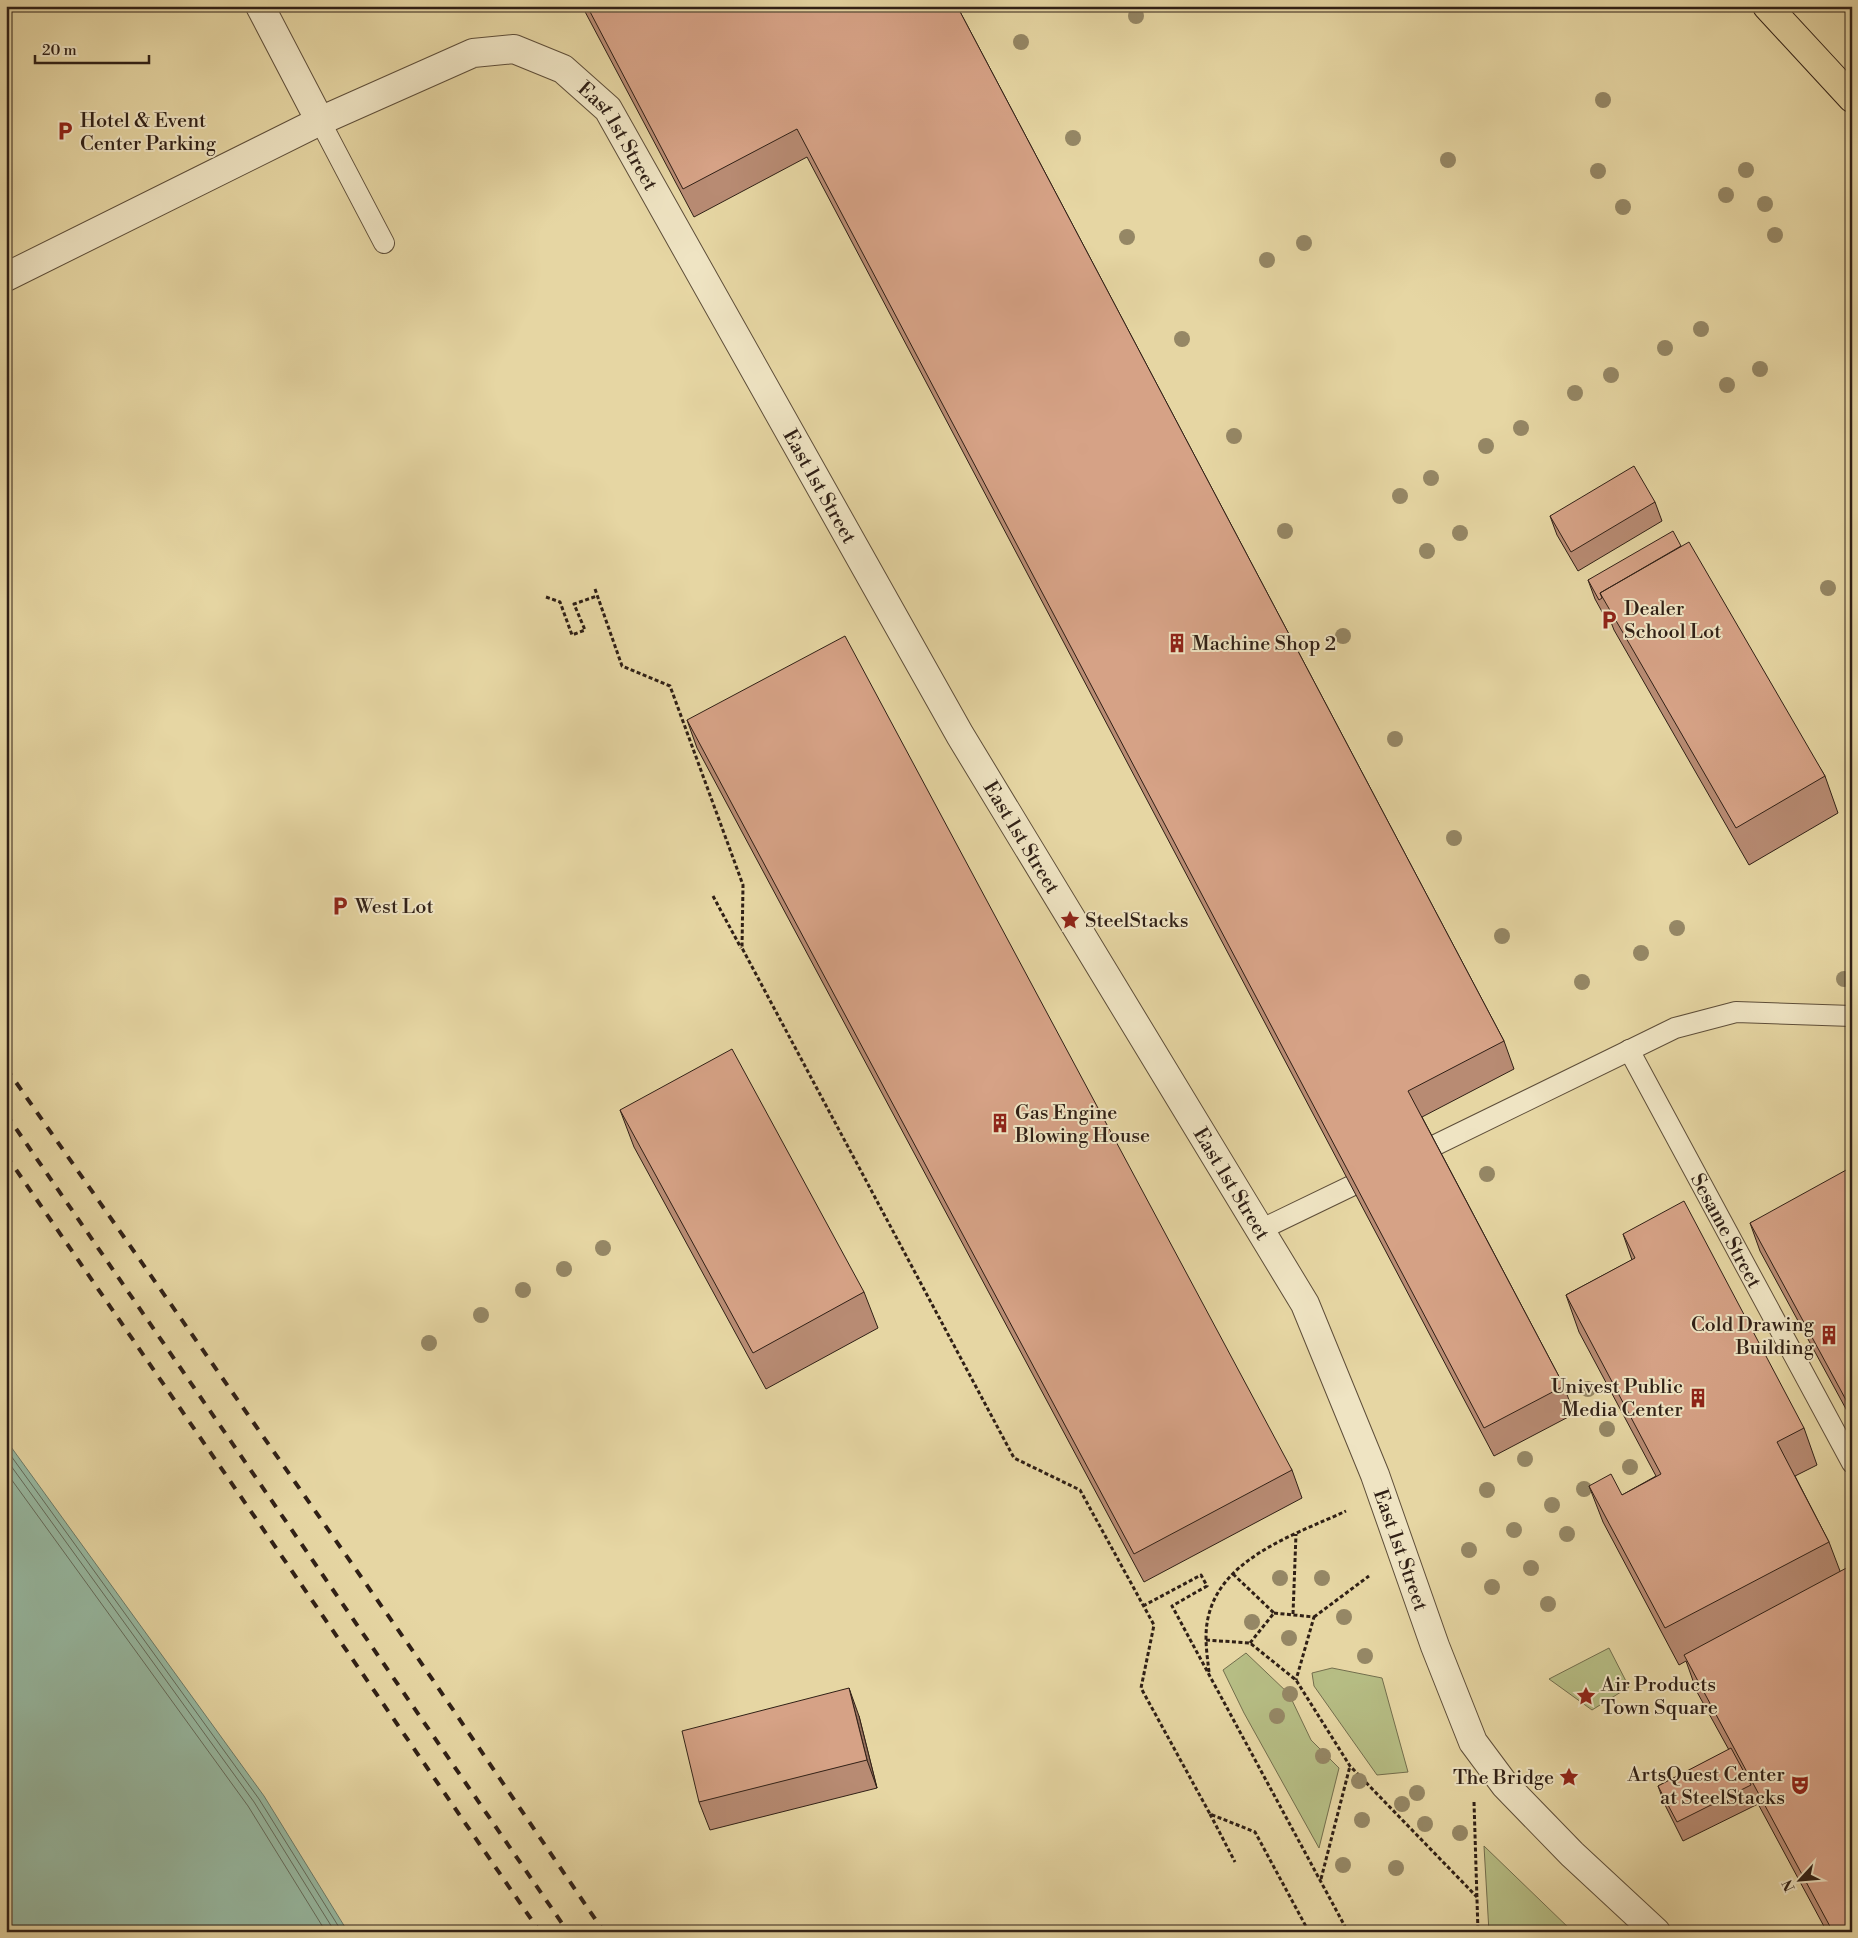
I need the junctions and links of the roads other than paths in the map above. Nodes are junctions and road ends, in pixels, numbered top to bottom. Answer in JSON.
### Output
{"nodes":[{"id":1,"x":260,"y":6,"type":"edge"},
{"id":2,"x":1767,"y":6,"type":"edge"},
{"id":3,"x":1852,"y":98,"type":"edge"},
{"id":4,"x":320,"y":121,"type":"junction"},
{"id":5,"x":384,"y":243,"type":"dead end"},
{"id":6,"x":6,"y":277,"type":"edge"},
{"id":7,"x":1852,"y":1016,"type":"edge"},
{"id":8,"x":1629,"y":1050,"type":"junction"},
{"id":9,"x":1260,"y":1230,"type":"junction"},
{"id":10,"x":1852,"y":1463,"type":"edge"},
{"id":11,"x":1656,"y":1932,"type":"edge"}],
"edges":[{"from":1,"to":4,"type":"street"},
{"from":2,"to":3,"type":"highway"},
{"from":4,"to":5,"type":"lane"},
{"from":4,"to":6,"type":"street","name":"East 1st Street"},
{"from":4,"to":9,"type":"street","name":"East 1st Street"},
{"from":7,"to":8,"type":"lane"},
{"from":8,"to":9,"type":"lane"},
{"from":8,"to":10,"type":"lane","name":"Sesame Street"},
{"from":9,"to":11,"type":"street","name":"East 1st Street"}]}
